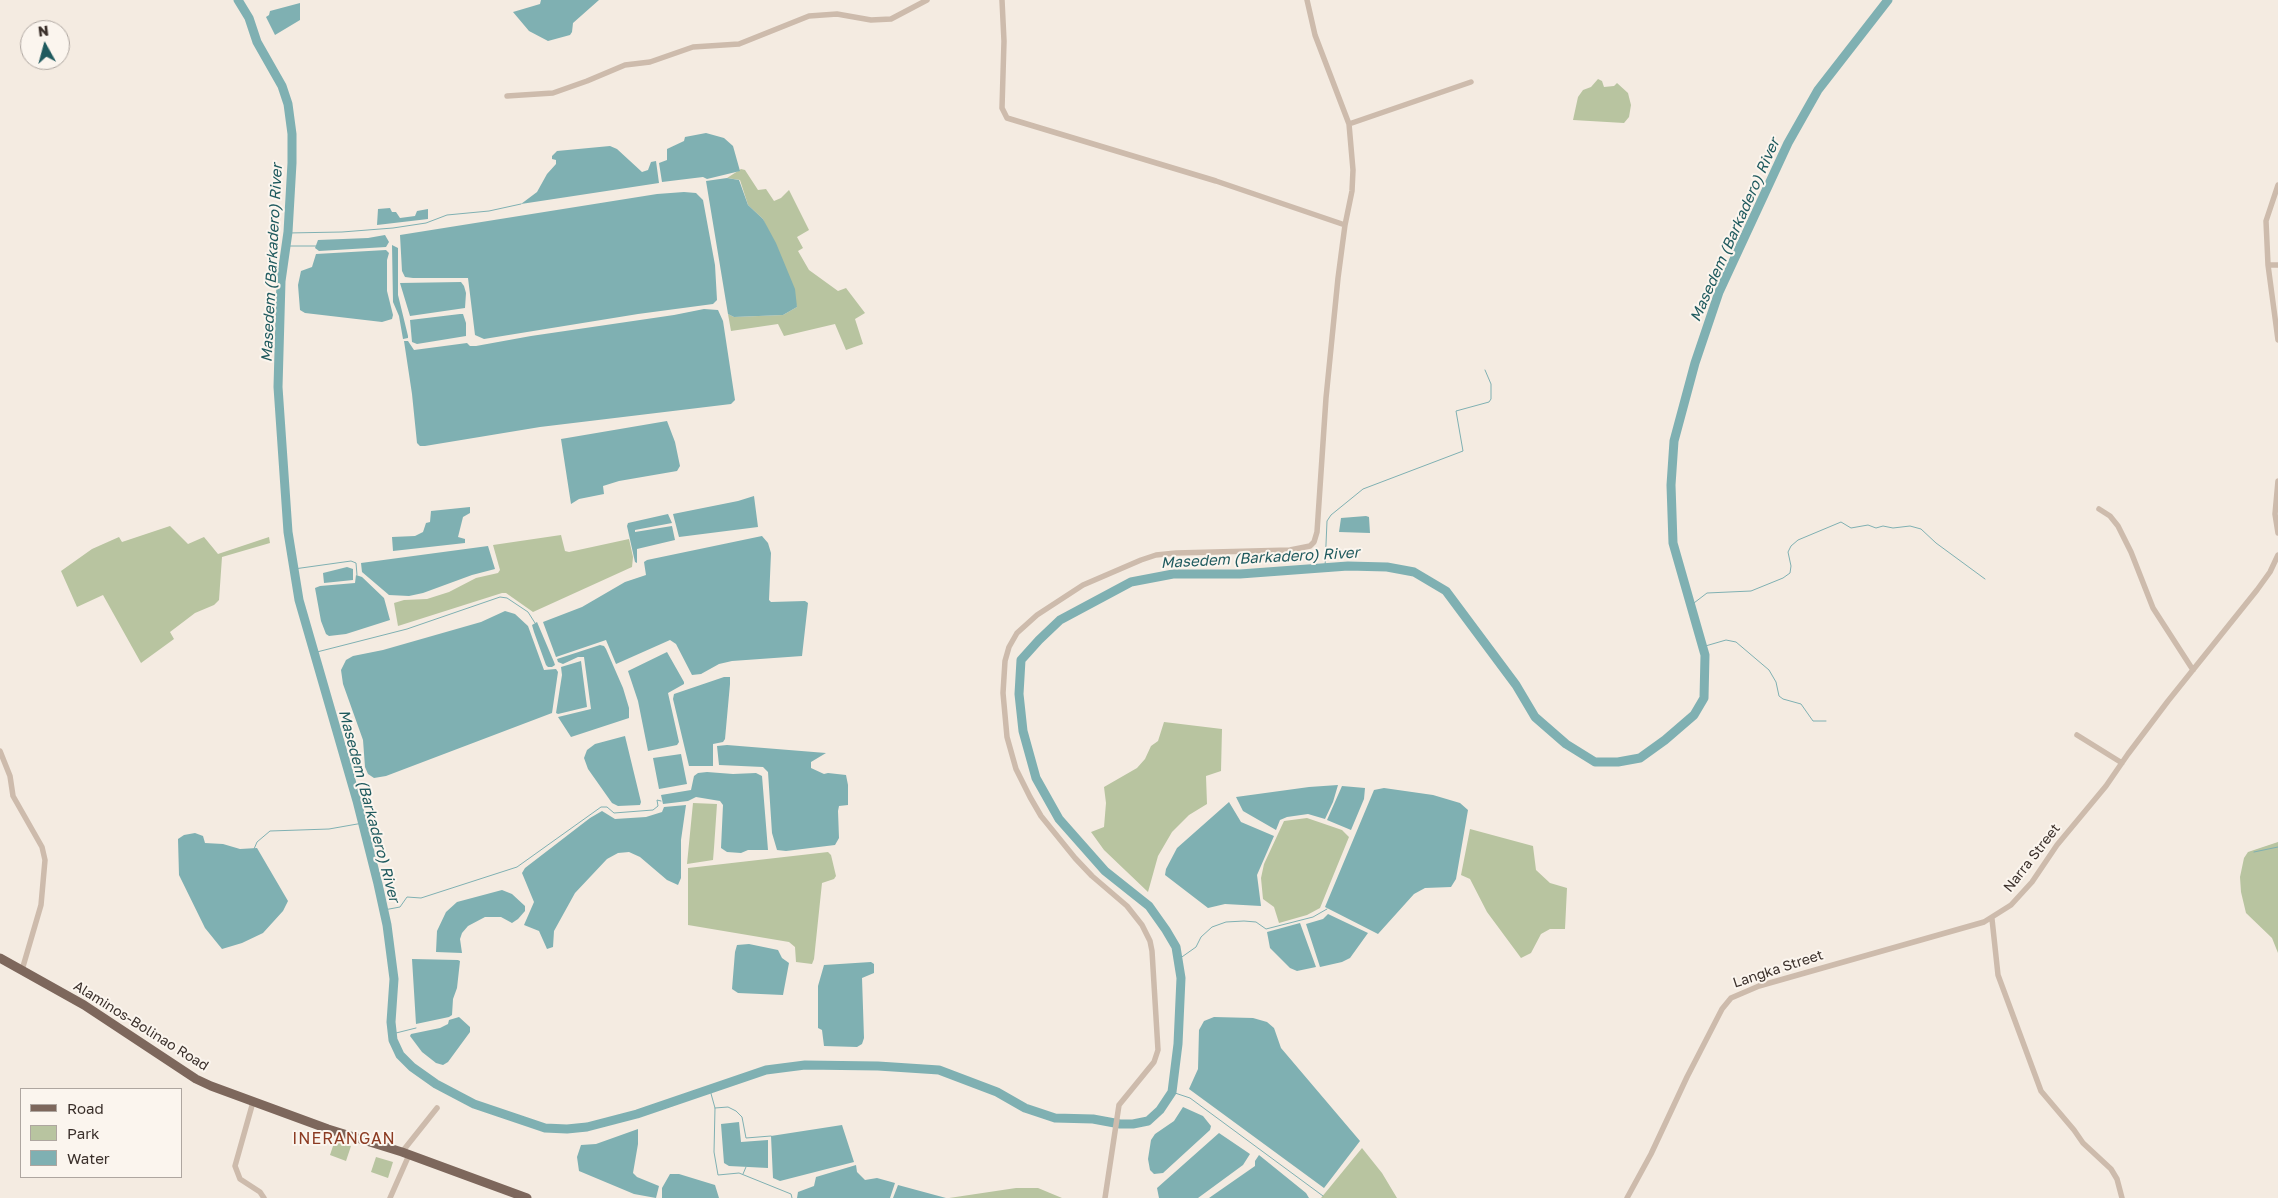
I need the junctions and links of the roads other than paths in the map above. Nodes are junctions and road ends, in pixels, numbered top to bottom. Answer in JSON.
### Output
{"nodes":[{"id":1,"x":927,"y":0,"type":"edge"},
{"id":2,"x":1002,"y":0,"type":"edge"},
{"id":3,"x":1307,"y":0,"type":"edge"},
{"id":4,"x":1471,"y":82,"type":"dead end"},
{"id":5,"x":506,"y":96,"type":"dead end"},
{"id":6,"x":1349,"y":124,"type":"junction"},
{"id":7,"x":2278,"y":185,"type":"edge"},
{"id":8,"x":1345,"y":225,"type":"junction"},
{"id":9,"x":2278,"y":265,"type":"edge"},
{"id":10,"x":2268,"y":267,"type":"junction"},
{"id":11,"x":2278,"y":340,"type":"edge"},
{"id":12,"x":2278,"y":481,"type":"edge"},
{"id":13,"x":2099,"y":509,"type":"dead end"},
{"id":14,"x":2278,"y":533,"type":"edge"},
{"id":15,"x":2278,"y":555,"type":"edge"},
{"id":16,"x":2193,"y":670,"type":"junction"},
{"id":17,"x":2077,"y":735,"type":"dead end"},
{"id":18,"x":0,"y":751,"type":"edge"},
{"id":19,"x":2122,"y":763,"type":"junction"},
{"id":20,"x":1992,"y":919,"type":"junction"},
{"id":21,"x":0,"y":958,"type":"edge"},
{"id":22,"x":22,"y":970,"type":"junction"},
{"id":23,"x":253,"y":1102,"type":"junction"},
{"id":24,"x":437,"y":1108,"type":"dead end"},
{"id":25,"x":406,"y":1154,"type":"junction"},
{"id":26,"x":524,"y":1197,"type":"edge"},
{"id":27,"x":264,"y":1198,"type":"edge"},
{"id":28,"x":390,"y":1198,"type":"edge"},
{"id":29,"x":1105,"y":1198,"type":"edge"},
{"id":30,"x":1627,"y":1198,"type":"edge"},
{"id":31,"x":2122,"y":1198,"type":"edge"}],
"edges":[{"from":1,"to":5,"type":"street"},
{"from":2,"to":8,"type":"street"},
{"from":3,"to":6,"type":"street"},
{"from":4,"to":6,"type":"street"},
{"from":6,"to":8,"type":"street"},
{"from":7,"to":10,"type":"street"},
{"from":8,"to":29,"type":"street"},
{"from":9,"to":10,"type":"street"},
{"from":10,"to":11,"type":"street"},
{"from":12,"to":14,"type":"street"},
{"from":13,"to":16,"type":"street"},
{"from":15,"to":16,"type":"street","name":"Narra Street"},
{"from":16,"to":19,"type":"street","name":"Narra Street"},
{"from":17,"to":19,"type":"street"},
{"from":18,"to":22,"type":"street"},
{"from":19,"to":20,"type":"street","name":"Narra Street"},
{"from":20,"to":30,"type":"street","name":"Langka Street"},
{"from":20,"to":31,"type":"street"},
{"from":21,"to":22,"type":"main road","name":"Alaminos-Bolinao Road"},
{"from":22,"to":23,"type":"main road","name":"Alaminos-Bolinao Road"},
{"from":23,"to":25,"type":"main road","name":"Alaminos-Bolinao Road"},
{"from":23,"to":27,"type":"street"},
{"from":24,"to":25,"type":"street"},
{"from":25,"to":26,"type":"main road","name":"Alaminos-Bolinao Road"},
{"from":25,"to":28,"type":"street"}]}
